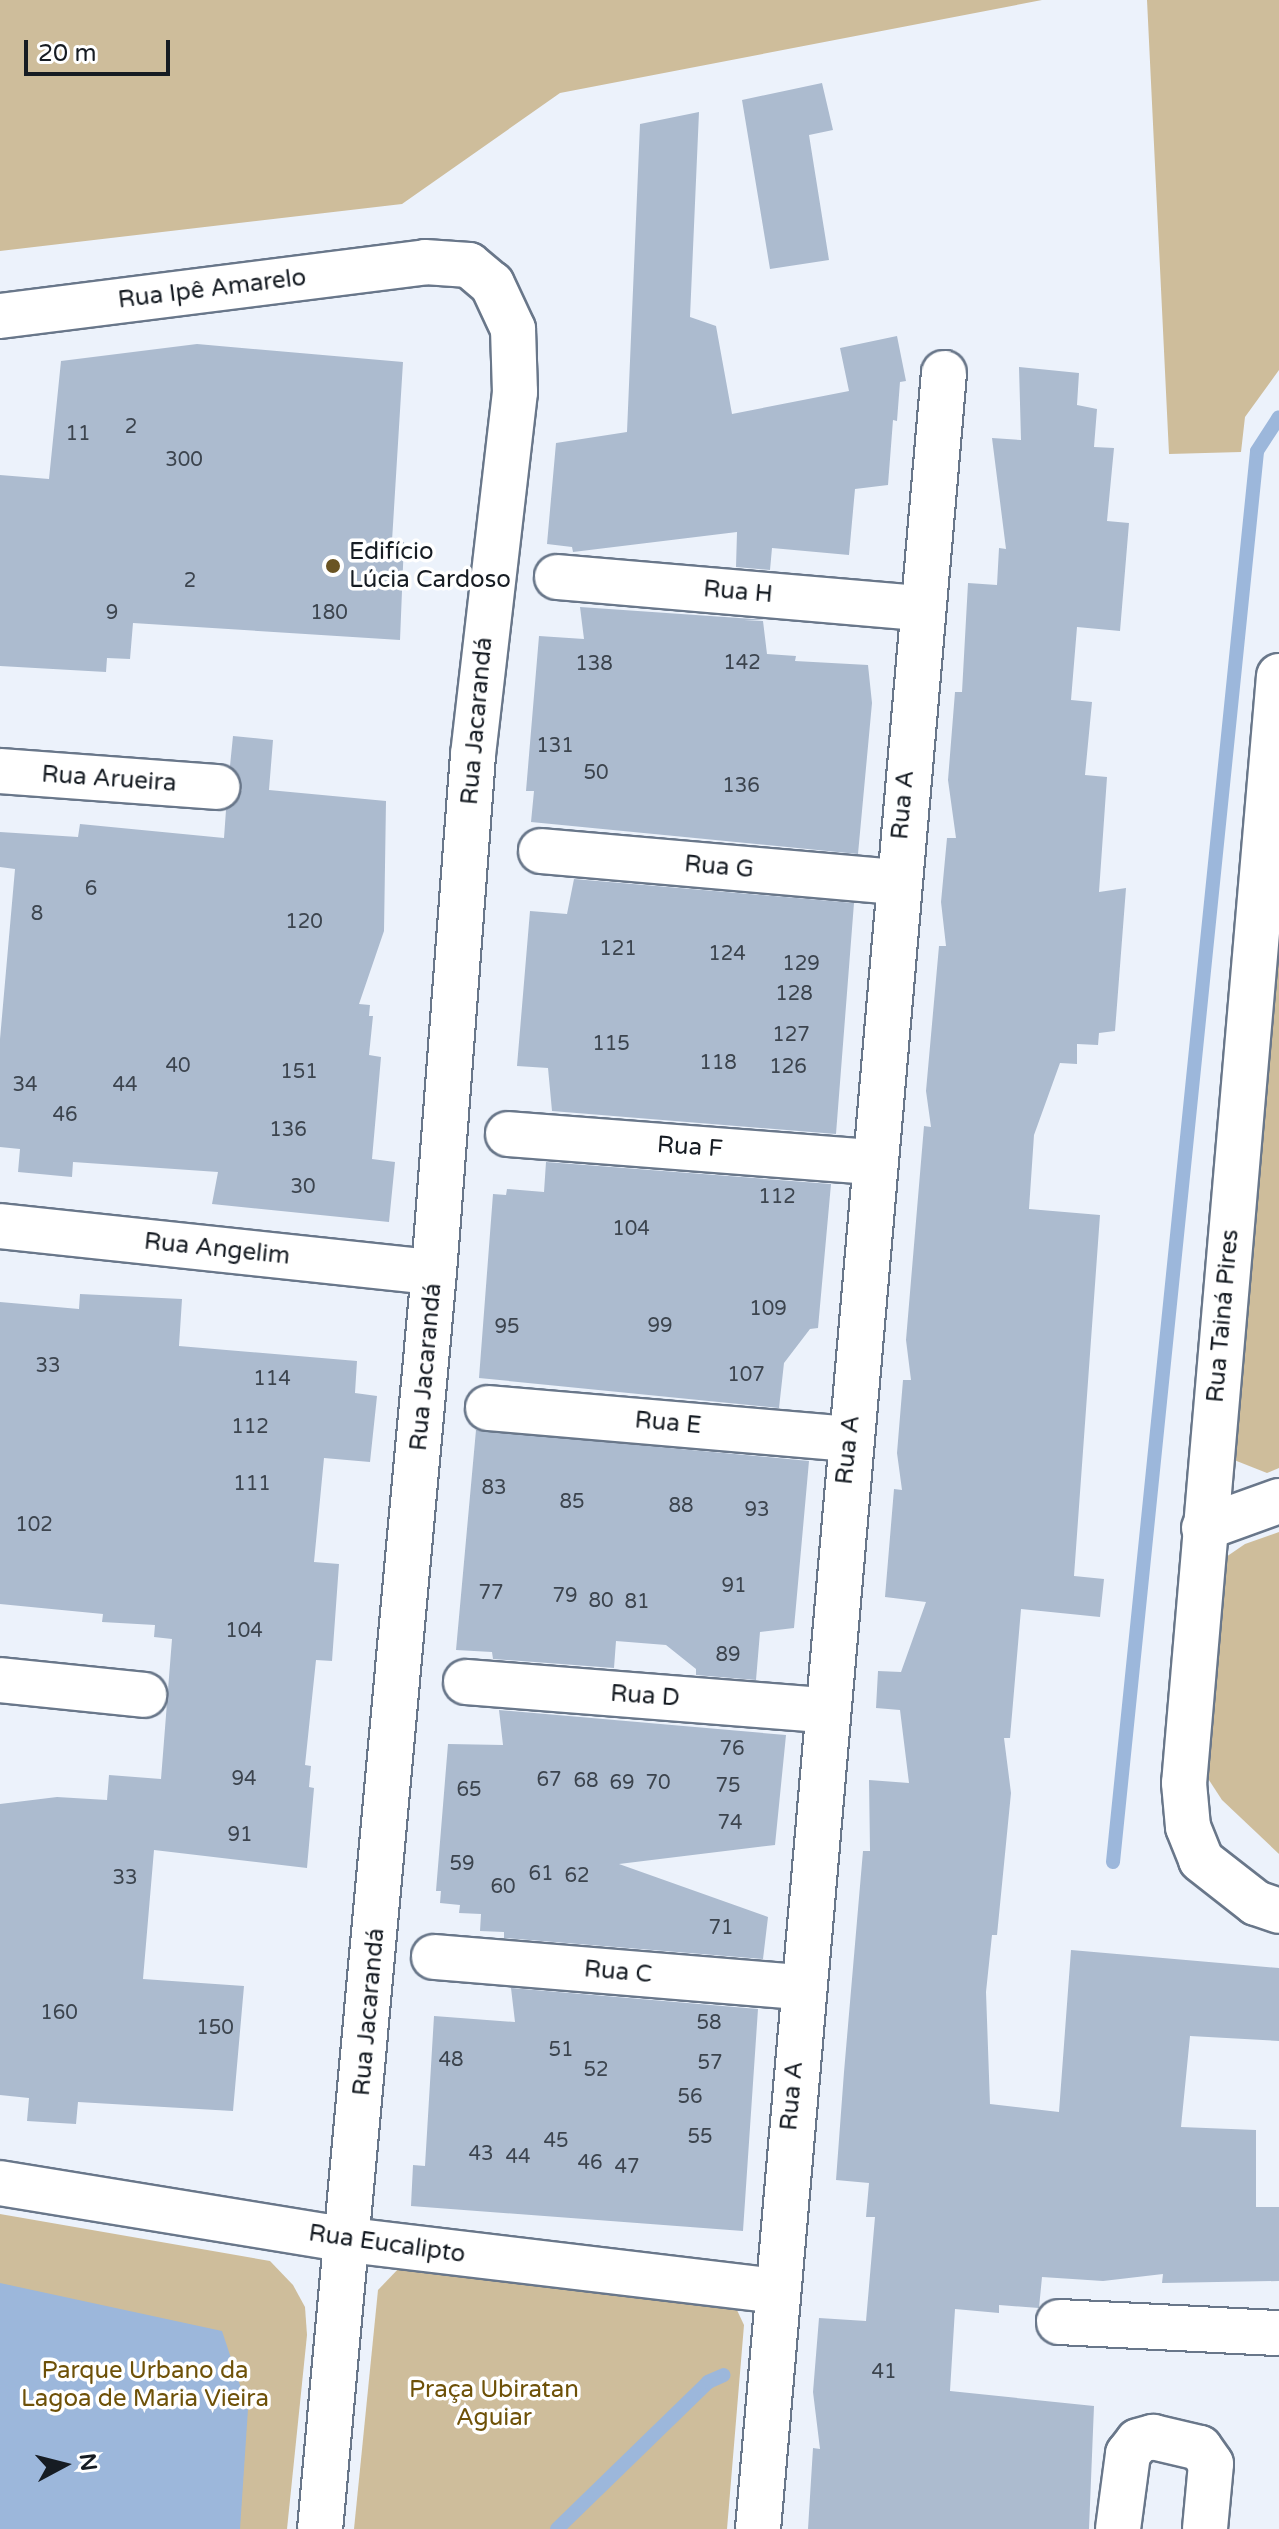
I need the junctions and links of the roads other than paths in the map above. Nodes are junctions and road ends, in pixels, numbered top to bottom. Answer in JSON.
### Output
{"nodes":[{"id":1,"x":425,"y":262,"type":"joint"},
{"id":2,"x":0,"y":316,"type":"edge"},
{"id":3,"x":944,"y":373,"type":"dead end"},
{"id":4,"x":557,"y":577,"type":"dead end"},
{"id":5,"x":920,"y":608,"type":"junction"},
{"id":6,"x":1279,"y":676,"type":"edge"},
{"id":7,"x":0,"y":771,"type":"edge"},
{"id":8,"x":217,"y":787,"type":"dead end"},
{"id":9,"x":541,"y":851,"type":"dead end"},
{"id":10,"x":897,"y":882,"type":"junction"},
{"id":11,"x":508,"y":1134,"type":"dead end"},
{"id":12,"x":872,"y":1162,"type":"junction"},
{"id":13,"x":0,"y":1226,"type":"edge"},
{"id":14,"x":434,"y":1272,"type":"junction"},
{"id":15,"x":488,"y":1408,"type":"dead end"},
{"id":16,"x":848,"y":1439,"type":"junction"},
{"id":17,"x":1279,"y":1501,"type":"edge"},
{"id":18,"x":1204,"y":1528,"type":"junction"},
{"id":19,"x":0,"y":1680,"type":"edge"},
{"id":20,"x":466,"y":1682,"type":"dead end"},
{"id":21,"x":144,"y":1695,"type":"dead end"},
{"id":22,"x":825,"y":1710,"type":"junction"},
{"id":23,"x":1279,"y":1911,"type":"edge"},
{"id":24,"x":434,"y":1957,"type":"dead end"},
{"id":25,"x":801,"y":1987,"type":"junction"},
{"id":26,"x":0,"y":2183,"type":"edge"},
{"id":27,"x":349,"y":2240,"type":"junction"},
{"id":28,"x":776,"y":2291,"type":"junction"},
{"id":29,"x":1059,"y":2322,"type":"dead end"},
{"id":30,"x":1279,"y":2333,"type":"edge"},
{"id":31,"x":320,"y":2529,"type":"edge"},
{"id":32,"x":758,"y":2529,"type":"edge"},
{"id":33,"x":1118,"y":2529,"type":"edge"},
{"id":34,"x":1205,"y":2529,"type":"edge"}],
"edges":[{"from":1,"to":2,"type":"street","name":"Rua Ipê Amarelo"},
{"from":1,"to":14,"type":"street","name":"Rua Jacarandá"},
{"from":3,"to":5,"type":"street","name":"Rua A"},
{"from":4,"to":5,"type":"street","name":"Rua H"},
{"from":5,"to":10,"type":"street","name":"Rua A"},
{"from":6,"to":18,"type":"street","name":"Rua Tainá Pires"},
{"from":7,"to":8,"type":"street","name":"Rua Arueira"},
{"from":9,"to":10,"type":"street","name":"Rua G"},
{"from":10,"to":12,"type":"street","name":"Rua A"},
{"from":11,"to":12,"type":"street","name":"Rua F"},
{"from":12,"to":16,"type":"street","name":"Rua A"},
{"from":13,"to":14,"type":"street","name":"Rua Angelim"},
{"from":14,"to":27,"type":"street","name":"Rua Jacarandá"},
{"from":15,"to":16,"type":"street","name":"Rua E"},
{"from":16,"to":22,"type":"street","name":"Rua A"},
{"from":17,"to":18,"type":"street"},
{"from":18,"to":23,"type":"street","name":"Rua Tainá Pires"},
{"from":19,"to":21,"type":"street"},
{"from":20,"to":22,"type":"street","name":"Rua D"},
{"from":22,"to":25,"type":"street","name":"Rua A"},
{"from":24,"to":25,"type":"street","name":"Rua C"},
{"from":25,"to":28,"type":"street","name":"Rua A"},
{"from":26,"to":27,"type":"street","name":"Rua Eucalipto"},
{"from":27,"to":28,"type":"street","name":"Rua Eucalipto"},
{"from":27,"to":31,"type":"street","name":"Rua Jacarandá"},
{"from":28,"to":32,"type":"street","name":"Rua A"},
{"from":29,"to":30,"type":"street"},
{"from":33,"to":34,"type":"street"}]}
